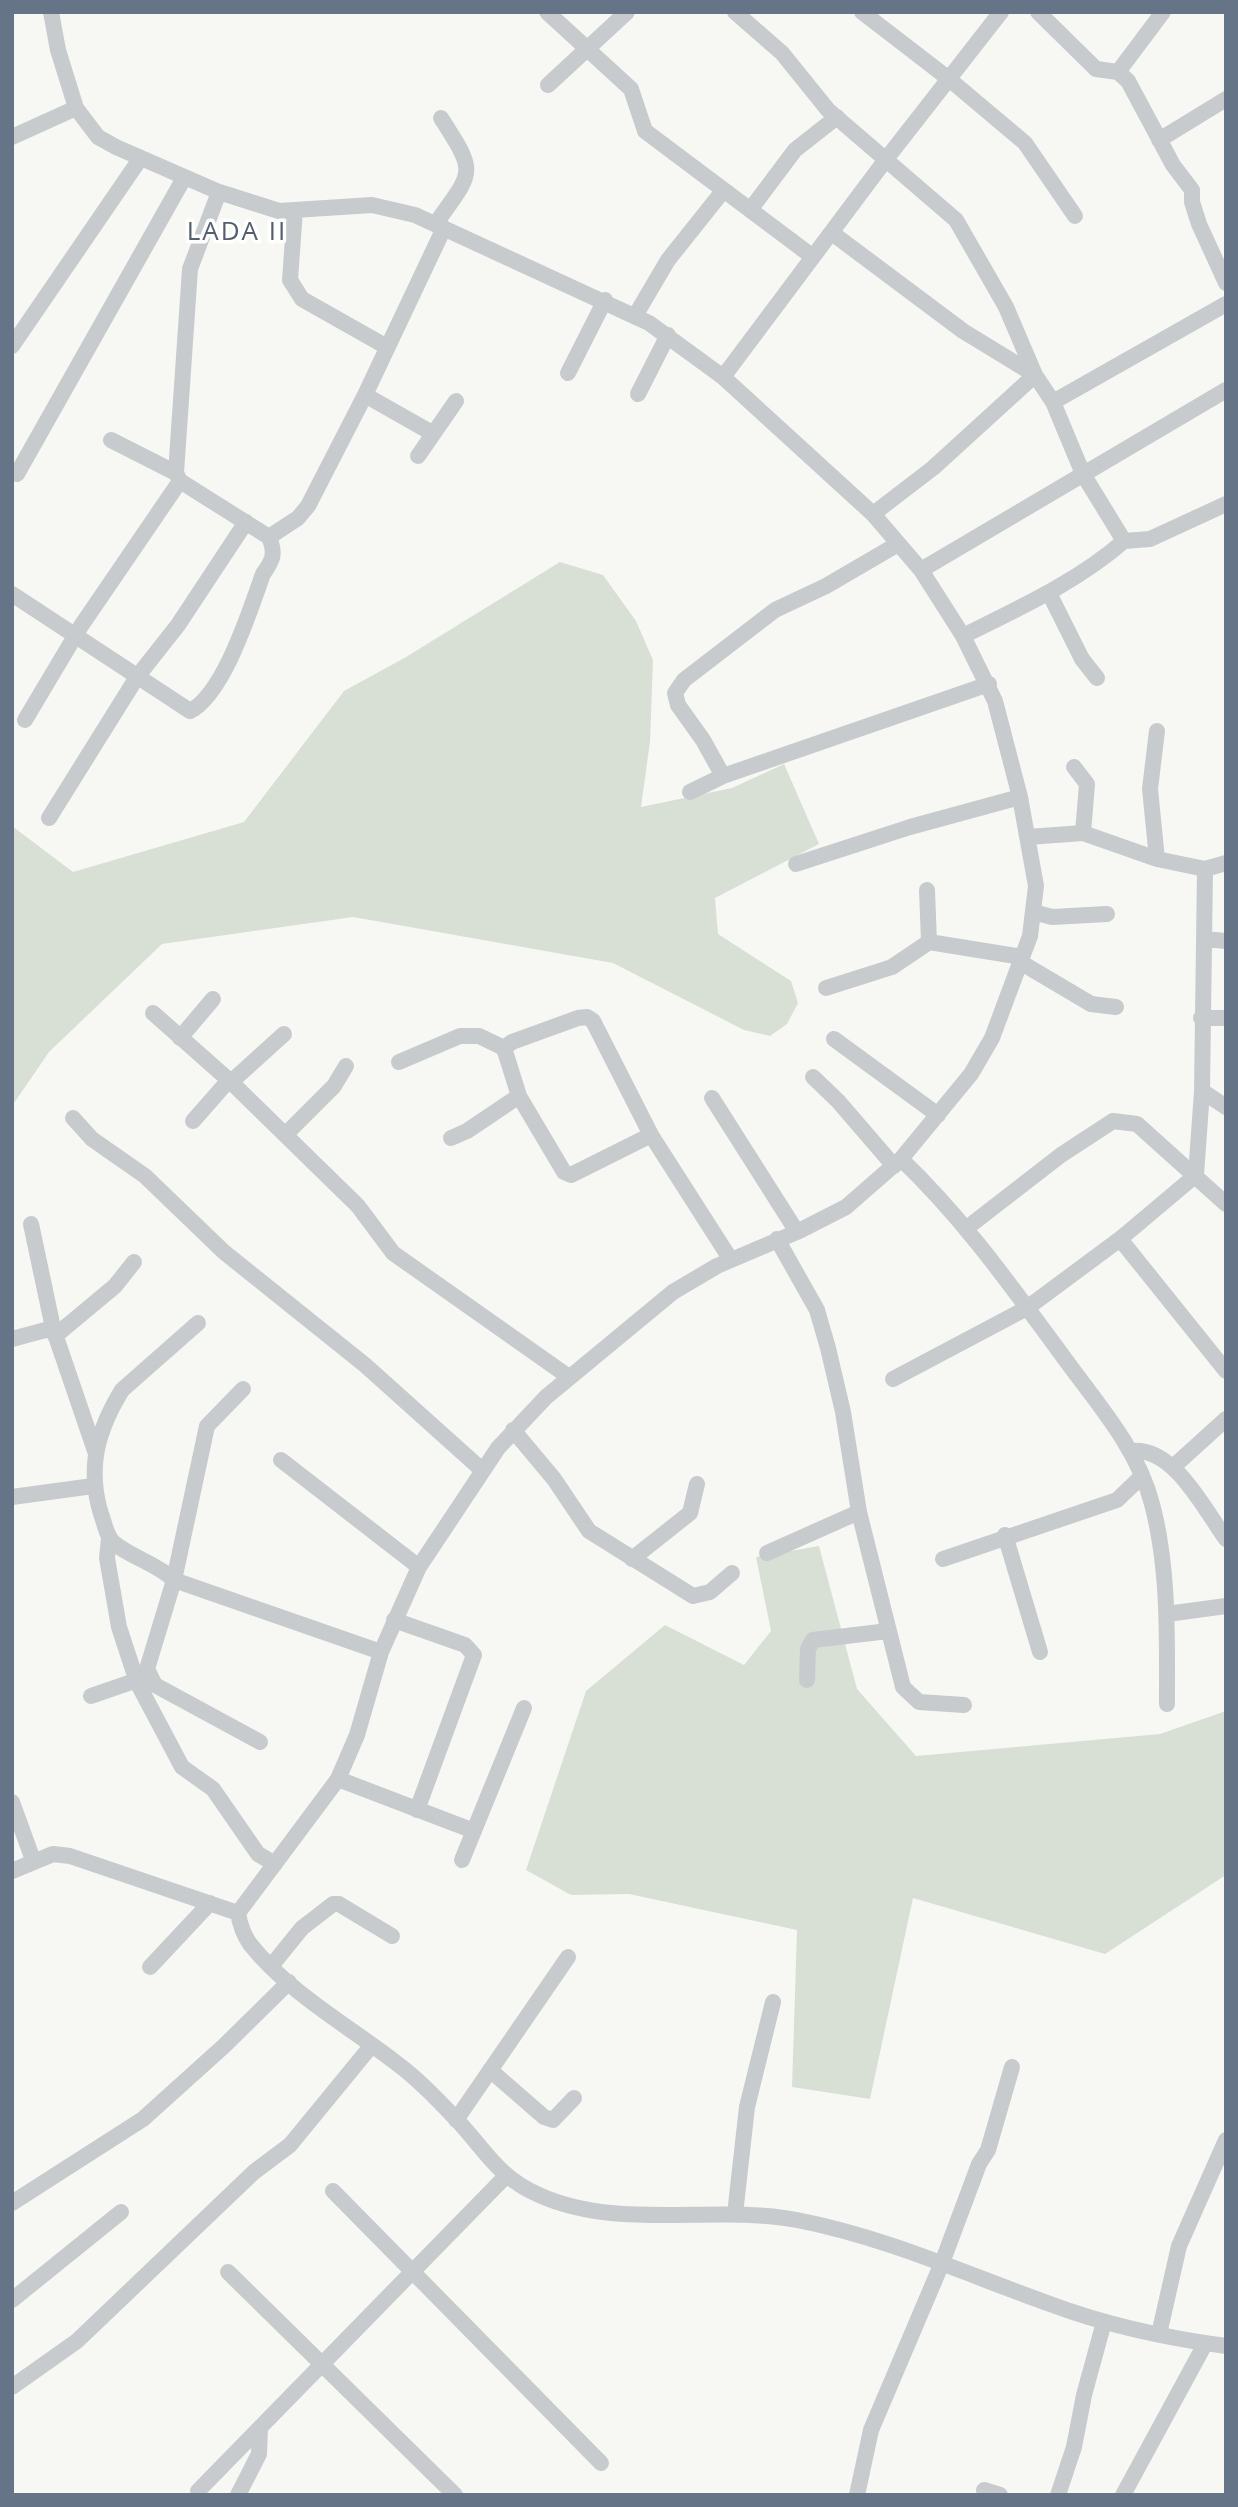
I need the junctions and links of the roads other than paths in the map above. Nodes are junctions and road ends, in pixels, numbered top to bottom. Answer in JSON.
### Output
{"nodes":[{"id":1,"x":51,"y":12,"type":"edge"},
{"id":2,"x":547,"y":12,"type":"edge"},
{"id":3,"x":627,"y":12,"type":"edge"},
{"id":4,"x":735,"y":12,"type":"edge"},
{"id":5,"x":862,"y":12,"type":"edge"},
{"id":6,"x":1001,"y":12,"type":"edge"},
{"id":7,"x":1038,"y":12,"type":"edge"},
{"id":8,"x":1163,"y":12,"type":"edge"},
{"id":9,"x":588,"y":48,"type":"junction"},
{"id":10,"x":1118,"y":72,"type":"junction"},
{"id":11,"x":949,"y":79,"type":"junction"},
{"id":12,"x":548,"y":85,"type":"dead end"},
{"id":13,"x":1226,"y":99,"type":"edge"},
{"id":14,"x":76,"y":108,"type":"junction"},
{"id":15,"x":837,"y":117,"type":"junction"},
{"id":16,"x":441,"y":118,"type":"dead end"},
{"id":17,"x":12,"y":137,"type":"edge"},
{"id":18,"x":1159,"y":140,"type":"junction"},
{"id":19,"x":887,"y":158,"type":"junction"},
{"id":20,"x":140,"y":159,"type":"junction"},
{"id":21,"x":184,"y":178,"type":"junction"},
{"id":22,"x":723,"y":191,"type":"junction"},
{"id":23,"x":219,"y":192,"type":"junction"},
{"id":24,"x":750,"y":210,"type":"junction"},
{"id":25,"x":295,"y":211,"type":"junction"},
{"id":26,"x":1075,"y":216,"type":"dead end"},
{"id":27,"x":440,"y":226,"type":"junction"},
{"id":28,"x":832,"y":233,"type":"junction"},
{"id":29,"x":813,"y":257,"type":"junction"},
{"id":30,"x":1226,"y":283,"type":"edge"},
{"id":31,"x":605,"y":300,"type":"junction"},
{"id":32,"x":1226,"y":304,"type":"edge"},
{"id":33,"x":635,"y":316,"type":"junction"},
{"id":34,"x":668,"y":335,"type":"junction"},
{"id":35,"x":12,"y":346,"type":"edge"},
{"id":36,"x":387,"y":347,"type":"junction"},
{"id":37,"x":568,"y":373,"type":"dead end"},
{"id":38,"x":1035,"y":375,"type":"junction"},
{"id":39,"x":723,"y":377,"type":"junction"},
{"id":40,"x":1226,"y":390,"type":"edge"},
{"id":41,"x":638,"y":394,"type":"dead end"},
{"id":42,"x":365,"y":396,"type":"junction"},
{"id":43,"x":456,"y":401,"type":"dead end"},
{"id":44,"x":1053,"y":402,"type":"junction"},
{"id":45,"x":432,"y":433,"type":"junction"},
{"id":46,"x":111,"y":440,"type":"dead end"},
{"id":47,"x":418,"y":456,"type":"dead end"},
{"id":48,"x":17,"y":474,"type":"dead end"},
{"id":49,"x":1083,"y":474,"type":"junction"},
{"id":50,"x":178,"y":477,"type":"junction"},
{"id":51,"x":1224,"y":509,"type":"edge"},
{"id":52,"x":873,"y":513,"type":"junction"},
{"id":53,"x":246,"y":522,"type":"junction"},
{"id":54,"x":269,"y":537,"type":"junction"},
{"id":55,"x":1124,"y":541,"type":"junction"},
{"id":56,"x":898,"y":544,"type":"junction"},
{"id":57,"x":921,"y":570,"type":"junction"},
{"id":58,"x":1049,"y":593,"type":"junction"},
{"id":59,"x":12,"y":594,"type":"edge"},
{"id":60,"x":75,"y":635,"type":"junction"},
{"id":61,"x":963,"y":636,"type":"junction"},
{"id":62,"x":137,"y":677,"type":"junction"},
{"id":63,"x":1097,"y":678,"type":"dead end"},
{"id":64,"x":989,"y":684,"type":"junction"},
{"id":65,"x":25,"y":720,"type":"dead end"},
{"id":66,"x":1157,"y":731,"type":"dead end"},
{"id":67,"x":1074,"y":767,"type":"dead end"},
{"id":68,"x":723,"y":776,"type":"junction"},
{"id":69,"x":691,"y":792,"type":"dead end"},
{"id":70,"x":1020,"y":797,"type":"junction"},
{"id":71,"x":49,"y":818,"type":"dead end"},
{"id":72,"x":1083,"y":833,"type":"junction"},
{"id":73,"x":1028,"y":837,"type":"junction"},
{"id":74,"x":1157,"y":859,"type":"junction"},
{"id":75,"x":1226,"y":863,"type":"edge"},
{"id":76,"x":796,"y":864,"type":"dead end"},
{"id":77,"x":1205,"y":869,"type":"junction"},
{"id":78,"x":927,"y":890,"type":"dead end"},
{"id":79,"x":1033,"y":912,"type":"junction"},
{"id":80,"x":1107,"y":914,"type":"dead end"},
{"id":81,"x":1204,"y":939,"type":"junction"},
{"id":82,"x":1226,"y":941,"type":"edge"},
{"id":83,"x":929,"y":942,"type":"junction"},
{"id":84,"x":1021,"y":960,"type":"junction"},
{"id":85,"x":826,"y":988,"type":"dead end"},
{"id":86,"x":213,"y":999,"type":"dead end"},
{"id":87,"x":1116,"y":1007,"type":"dead end"},
{"id":88,"x":153,"y":1013,"type":"dead end"},
{"id":89,"x":1201,"y":1018,"type":"junction"},
{"id":90,"x":1226,"y":1018,"type":"edge"},
{"id":91,"x":284,"y":1034,"type":"dead end"},
{"id":92,"x":180,"y":1038,"type":"junction"},
{"id":93,"x":834,"y":1040,"type":"dead end"},
{"id":94,"x":504,"y":1048,"type":"junction"},
{"id":95,"x":399,"y":1062,"type":"dead end"},
{"id":96,"x":346,"y":1066,"type":"dead end"},
{"id":97,"x":813,"y":1077,"type":"dead end"},
{"id":98,"x":230,"y":1081,"type":"junction"},
{"id":99,"x":1202,"y":1091,"type":"junction"},
{"id":100,"x":519,"y":1096,"type":"junction"},
{"id":101,"x":712,"y":1098,"type":"dead end"},
{"id":102,"x":1226,"y":1107,"type":"edge"},
{"id":103,"x":938,"y":1115,"type":"junction"},
{"id":104,"x":73,"y":1118,"type":"dead end"},
{"id":105,"x":193,"y":1121,"type":"dead end"},
{"id":106,"x":286,"y":1134,"type":"junction"},
{"id":107,"x":651,"y":1135,"type":"junction"},
{"id":108,"x":451,"y":1138,"type":"dead end"},
{"id":109,"x":898,"y":1162,"type":"junction"},
{"id":110,"x":1196,"y":1175,"type":"junction"},
{"id":111,"x":1226,"y":1204,"type":"edge"},
{"id":112,"x":31,"y":1224,"type":"dead end"},
{"id":113,"x":968,"y":1227,"type":"junction"},
{"id":114,"x":797,"y":1233,"type":"junction"},
{"id":115,"x":777,"y":1239,"type":"junction"},
{"id":116,"x":1120,"y":1239,"type":"junction"},
{"id":117,"x":731,"y":1260,"type":"junction"},
{"id":118,"x":134,"y":1262,"type":"dead end"},
{"id":119,"x":1027,"y":1308,"type":"junction"},
{"id":120,"x":198,"y":1323,"type":"dead end"},
{"id":121,"x":54,"y":1332,"type":"junction"},
{"id":122,"x":12,"y":1339,"type":"edge"},
{"id":123,"x":1226,"y":1371,"type":"edge"},
{"id":124,"x":569,"y":1377,"type":"junction"},
{"id":125,"x":893,"y":1379,"type":"dead end"},
{"id":126,"x":243,"y":1389,"type":"dead end"},
{"id":127,"x":1226,"y":1419,"type":"edge"},
{"id":128,"x":513,"y":1430,"type":"junction"},
{"id":129,"x":95,"y":1451,"type":"junction"},
{"id":130,"x":1132,"y":1451,"type":"junction"},
{"id":131,"x":281,"y":1460,"type":"dead end"},
{"id":132,"x":1173,"y":1467,"type":"junction"},
{"id":133,"x":482,"y":1470,"type":"junction"},
{"id":134,"x":1140,"y":1477,"type":"junction"},
{"id":135,"x":697,"y":1484,"type":"dead end"},
{"id":136,"x":93,"y":1486,"type":"junction"},
{"id":137,"x":12,"y":1497,"type":"edge"},
{"id":138,"x":859,"y":1512,"type":"junction"},
{"id":139,"x":1005,"y":1535,"type":"junction"},
{"id":140,"x":109,"y":1538,"type":"junction"},
{"id":141,"x":1226,"y":1539,"type":"edge"},
{"id":142,"x":767,"y":1553,"type":"dead end"},
{"id":143,"x":632,"y":1559,"type":"junction"},
{"id":144,"x":943,"y":1559,"type":"dead end"},
{"id":145,"x":419,"y":1567,"type":"junction"},
{"id":146,"x":732,"y":1573,"type":"dead end"},
{"id":147,"x":174,"y":1580,"type":"junction"},
{"id":148,"x":1226,"y":1606,"type":"edge"},
{"id":149,"x":1167,"y":1614,"type":"junction"},
{"id":150,"x":394,"y":1620,"type":"junction"},
{"id":151,"x":888,"y":1631,"type":"junction"},
{"id":152,"x":381,"y":1652,"type":"junction"},
{"id":153,"x":1041,"y":1653,"type":"dead end"},
{"id":154,"x":143,"y":1679,"type":"junction"},
{"id":155,"x":807,"y":1680,"type":"dead end"},
{"id":156,"x":91,"y":1696,"type":"dead end"},
{"id":157,"x":1167,"y":1704,"type":"dead end"},
{"id":158,"x":964,"y":1705,"type":"dead end"},
{"id":159,"x":523,"y":1708,"type":"dead end"},
{"id":160,"x":260,"y":1742,"type":"dead end"},
{"id":161,"x":338,"y":1779,"type":"junction"},
{"id":162,"x":12,"y":1802,"type":"edge"},
{"id":163,"x":417,"y":1810,"type":"junction"},
{"id":164,"x":474,"y":1831,"type":"junction"},
{"id":165,"x":17,"y":1835,"type":"edge"},
{"id":166,"x":33,"y":1860,"type":"junction"},
{"id":167,"x":461,"y":1860,"type":"dead end"},
{"id":168,"x":275,"y":1864,"type":"junction"},
{"id":169,"x":12,"y":1871,"type":"edge"},
{"id":170,"x":211,"y":1903,"type":"junction"},
{"id":171,"x":239,"y":1913,"type":"junction"},
{"id":172,"x":392,"y":1936,"type":"dead end"},
{"id":173,"x":568,"y":1957,"type":"dead end"},
{"id":174,"x":272,"y":1965,"type":"junction"},
{"id":175,"x":149,"y":1967,"type":"dead end"},
{"id":176,"x":289,"y":1982,"type":"junction"},
{"id":177,"x":774,"y":2001,"type":"dead end"},
{"id":178,"x":372,"y":2045,"type":"junction"},
{"id":179,"x":1013,"y":2067,"type":"dead end"},
{"id":180,"x":490,"y":2070,"type":"junction"},
{"id":181,"x":574,"y":2098,"type":"dead end"},
{"id":182,"x":456,"y":2120,"type":"junction"},
{"id":183,"x":1226,"y":2140,"type":"edge"},
{"id":184,"x":505,"y":2177,"type":"junction"},
{"id":185,"x":333,"y":2191,"type":"dead end"},
{"id":186,"x":12,"y":2203,"type":"edge"},
{"id":187,"x":121,"y":2212,"type":"dead end"},
{"id":188,"x":735,"y":2214,"type":"junction"},
{"id":189,"x":942,"y":2263,"type":"junction"},
{"id":190,"x":414,"y":2271,"type":"junction"},
{"id":191,"x":228,"y":2272,"type":"dead end"},
{"id":192,"x":12,"y":2300,"type":"edge"},
{"id":193,"x":1104,"y":2322,"type":"junction"},
{"id":194,"x":1159,"y":2334,"type":"junction"},
{"id":195,"x":1205,"y":2344,"type":"junction"},
{"id":196,"x":1226,"y":2346,"type":"edge"},
{"id":197,"x":323,"y":2364,"type":"junction"},
{"id":198,"x":12,"y":2387,"type":"edge"},
{"id":199,"x":261,"y":2428,"type":"junction"},
{"id":200,"x":601,"y":2463,"type":"dead end"},
{"id":201,"x":198,"y":2491,"type":"dead end"},
{"id":202,"x":238,"y":2495,"type":"edge"},
{"id":203,"x":455,"y":2495,"type":"edge"},
{"id":204,"x":857,"y":2495,"type":"edge"},
{"id":205,"x":1058,"y":2495,"type":"edge"},
{"id":206,"x":1123,"y":2495,"type":"edge"}],
"edges":[{"from":1,"to":14,"type":"street"},
{"from":2,"to":9,"type":"street"},
{"from":3,"to":9,"type":"street"},
{"from":4,"to":15,"type":"street"},
{"from":5,"to":11,"type":"street"},
{"from":6,"to":11,"type":"street"},
{"from":7,"to":10,"type":"street"},
{"from":8,"to":10,"type":"street"},
{"from":9,"to":12,"type":"street"},
{"from":9,"to":22,"type":"street"},
{"from":10,"to":18,"type":"street"},
{"from":11,"to":19,"type":"street"},
{"from":11,"to":26,"type":"street"},
{"from":13,"to":18,"type":"street"},
{"from":14,"to":17,"type":"street"},
{"from":14,"to":20,"type":"street"},
{"from":15,"to":19,"type":"street"},
{"from":15,"to":24,"type":"street"},
{"from":16,"to":27,"type":"street"},
{"from":18,"to":30,"type":"street"},
{"from":19,"to":28,"type":"street"},
{"from":19,"to":38,"type":"street"},
{"from":20,"to":21,"type":"street"},
{"from":20,"to":35,"type":"street"},
{"from":21,"to":23,"type":"street"},
{"from":21,"to":48,"type":"street"},
{"from":22,"to":24,"type":"street"},
{"from":22,"to":33,"type":"street"},
{"from":23,"to":25,"type":"street"},
{"from":23,"to":50,"type":"street"},
{"from":24,"to":29,"type":"street"},
{"from":25,"to":27,"type":"street"},
{"from":25,"to":36,"type":"street"},
{"from":27,"to":31,"type":"street"},
{"from":27,"to":36,"type":"street"},
{"from":28,"to":29,"type":"street"},
{"from":28,"to":38,"type":"street"},
{"from":29,"to":39,"type":"street"},
{"from":31,"to":33,"type":"street"},
{"from":31,"to":37,"type":"street"},
{"from":32,"to":44,"type":"street"},
{"from":33,"to":34,"type":"street"},
{"from":34,"to":39,"type":"street"},
{"from":34,"to":41,"type":"street"},
{"from":36,"to":42,"type":"street"},
{"from":38,"to":44,"type":"street"},
{"from":38,"to":52,"type":"street"},
{"from":39,"to":52,"type":"street"},
{"from":40,"to":49,"type":"street"},
{"from":42,"to":45,"type":"street"},
{"from":42,"to":54,"type":"street"},
{"from":43,"to":45,"type":"street"},
{"from":44,"to":49,"type":"street"},
{"from":45,"to":47,"type":"street"},
{"from":46,"to":50,"type":"street"},
{"from":49,"to":55,"type":"street"},
{"from":49,"to":57,"type":"street"},
{"from":50,"to":53,"type":"street"},
{"from":50,"to":60,"type":"street"},
{"from":51,"to":55,"type":"street"},
{"from":52,"to":56,"type":"street"},
{"from":53,"to":54,"type":"street"},
{"from":53,"to":62,"type":"street"},
{"from":54,"to":62,"type":"street"},
{"from":55,"to":58,"type":"street"},
{"from":56,"to":57,"type":"street"},
{"from":56,"to":68,"type":"street"},
{"from":57,"to":61,"type":"street"},
{"from":58,"to":61,"type":"street"},
{"from":58,"to":63,"type":"street"},
{"from":59,"to":60,"type":"street"},
{"from":60,"to":62,"type":"street"},
{"from":60,"to":65,"type":"street"},
{"from":61,"to":64,"type":"street"},
{"from":62,"to":71,"type":"street"},
{"from":64,"to":68,"type":"street"},
{"from":64,"to":70,"type":"street"},
{"from":66,"to":74,"type":"street"},
{"from":67,"to":72,"type":"street"},
{"from":68,"to":69,"type":"street"},
{"from":70,"to":73,"type":"street"},
{"from":70,"to":76,"type":"street"},
{"from":72,"to":73,"type":"street"},
{"from":72,"to":74,"type":"street"},
{"from":73,"to":79,"type":"street"},
{"from":74,"to":77,"type":"street"},
{"from":75,"to":77,"type":"street"},
{"from":77,"to":81,"type":"street"},
{"from":78,"to":83,"type":"street"},
{"from":79,"to":80,"type":"street"},
{"from":79,"to":84,"type":"street"},
{"from":81,"to":82,"type":"street"},
{"from":81,"to":89,"type":"street"},
{"from":83,"to":84,"type":"street"},
{"from":83,"to":85,"type":"street"},
{"from":84,"to":87,"type":"street"},
{"from":84,"to":103,"type":"street"},
{"from":86,"to":92,"type":"street"},
{"from":88,"to":92,"type":"street"},
{"from":89,"to":90,"type":"street"},
{"from":89,"to":99,"type":"street"},
{"from":91,"to":98,"type":"street"},
{"from":92,"to":98,"type":"street"},
{"from":93,"to":103,"type":"street"},
{"from":94,"to":95,"type":"street"},
{"from":94,"to":100,"type":"street"},
{"from":94,"to":107,"type":"street"},
{"from":96,"to":106,"type":"street"},
{"from":97,"to":109,"type":"street"},
{"from":98,"to":105,"type":"street"},
{"from":98,"to":106,"type":"street"},
{"from":99,"to":102,"type":"street"},
{"from":99,"to":110,"type":"street"},
{"from":100,"to":107,"type":"street"},
{"from":100,"to":108,"type":"street"},
{"from":101,"to":114,"type":"street"},
{"from":103,"to":109,"type":"street"},
{"from":104,"to":133,"type":"street"},
{"from":106,"to":124,"type":"street"},
{"from":107,"to":117,"type":"street"},
{"from":109,"to":113,"type":"street"},
{"from":109,"to":114,"type":"street"},
{"from":110,"to":111,"type":"street"},
{"from":110,"to":113,"type":"street"},
{"from":110,"to":116,"type":"street"},
{"from":112,"to":121,"type":"street"},
{"from":113,"to":119,"type":"street"},
{"from":114,"to":115,"type":"street"},
{"from":115,"to":117,"type":"street"},
{"from":115,"to":138,"type":"street"},
{"from":116,"to":119,"type":"street"},
{"from":116,"to":123,"type":"street"},
{"from":117,"to":124,"type":"street"},
{"from":118,"to":121,"type":"street"},
{"from":119,"to":125,"type":"street"},
{"from":119,"to":130,"type":"street"},
{"from":120,"to":129,"type":"street"},
{"from":121,"to":122,"type":"street"},
{"from":121,"to":129,"type":"street"},
{"from":124,"to":128,"type":"street"},
{"from":126,"to":147,"type":"street"},
{"from":127,"to":132,"type":"street"},
{"from":128,"to":133,"type":"street"},
{"from":128,"to":143,"type":"street"},
{"from":129,"to":136,"type":"street"},
{"from":130,"to":132,"type":"street"},
{"from":130,"to":134,"type":"street"},
{"from":131,"to":145,"type":"street"},
{"from":132,"to":141,"type":"street"},
{"from":133,"to":145,"type":"street"},
{"from":134,"to":139,"type":"street"},
{"from":134,"to":149,"type":"street"},
{"from":135,"to":143,"type":"street"},
{"from":136,"to":137,"type":"street"},
{"from":136,"to":140,"type":"street"},
{"from":138,"to":142,"type":"street"},
{"from":138,"to":151,"type":"street"},
{"from":139,"to":144,"type":"street"},
{"from":139,"to":153,"type":"street"},
{"from":140,"to":147,"type":"street"},
{"from":140,"to":154,"type":"street"},
{"from":143,"to":146,"type":"street"},
{"from":145,"to":150,"type":"street"},
{"from":147,"to":152,"type":"street"},
{"from":147,"to":154,"type":"street"},
{"from":148,"to":149,"type":"street"},
{"from":149,"to":157,"type":"street"},
{"from":150,"to":152,"type":"street"},
{"from":150,"to":163,"type":"street"},
{"from":151,"to":155,"type":"street"},
{"from":151,"to":158,"type":"street"},
{"from":152,"to":161,"type":"street"},
{"from":154,"to":156,"type":"street"},
{"from":154,"to":160,"type":"street"},
{"from":154,"to":168,"type":"street"},
{"from":159,"to":164,"type":"street"},
{"from":161,"to":163,"type":"street"},
{"from":161,"to":168,"type":"street"},
{"from":162,"to":165,"type":"street"},
{"from":163,"to":164,"type":"street"},
{"from":164,"to":167,"type":"street"},
{"from":165,"to":166,"type":"street"},
{"from":166,"to":169,"type":"street"},
{"from":166,"to":170,"type":"street"},
{"from":168,"to":171,"type":"street"},
{"from":170,"to":171,"type":"street"},
{"from":170,"to":175,"type":"street"},
{"from":171,"to":174,"type":"street"},
{"from":172,"to":174,"type":"street"},
{"from":173,"to":180,"type":"street"},
{"from":174,"to":176,"type":"street"},
{"from":176,"to":178,"type":"street"},
{"from":176,"to":186,"type":"street"},
{"from":177,"to":188,"type":"street"},
{"from":178,"to":182,"type":"street"},
{"from":178,"to":198,"type":"street"},
{"from":179,"to":189,"type":"street"},
{"from":180,"to":181,"type":"street"},
{"from":180,"to":182,"type":"street"},
{"from":182,"to":184,"type":"street"},
{"from":183,"to":194,"type":"street"},
{"from":184,"to":188,"type":"street"},
{"from":184,"to":190,"type":"street"},
{"from":185,"to":190,"type":"street"},
{"from":187,"to":192,"type":"street"},
{"from":188,"to":189,"type":"street"},
{"from":189,"to":193,"type":"street"},
{"from":189,"to":204,"type":"street"},
{"from":190,"to":197,"type":"street"},
{"from":190,"to":200,"type":"street"},
{"from":191,"to":197,"type":"street"},
{"from":193,"to":194,"type":"street"},
{"from":193,"to":205,"type":"street"},
{"from":194,"to":195,"type":"street"},
{"from":195,"to":196,"type":"street"},
{"from":195,"to":206,"type":"street"},
{"from":197,"to":199,"type":"street"},
{"from":197,"to":203,"type":"street"},
{"from":199,"to":201,"type":"street"},
{"from":199,"to":202,"type":"street"}]}
